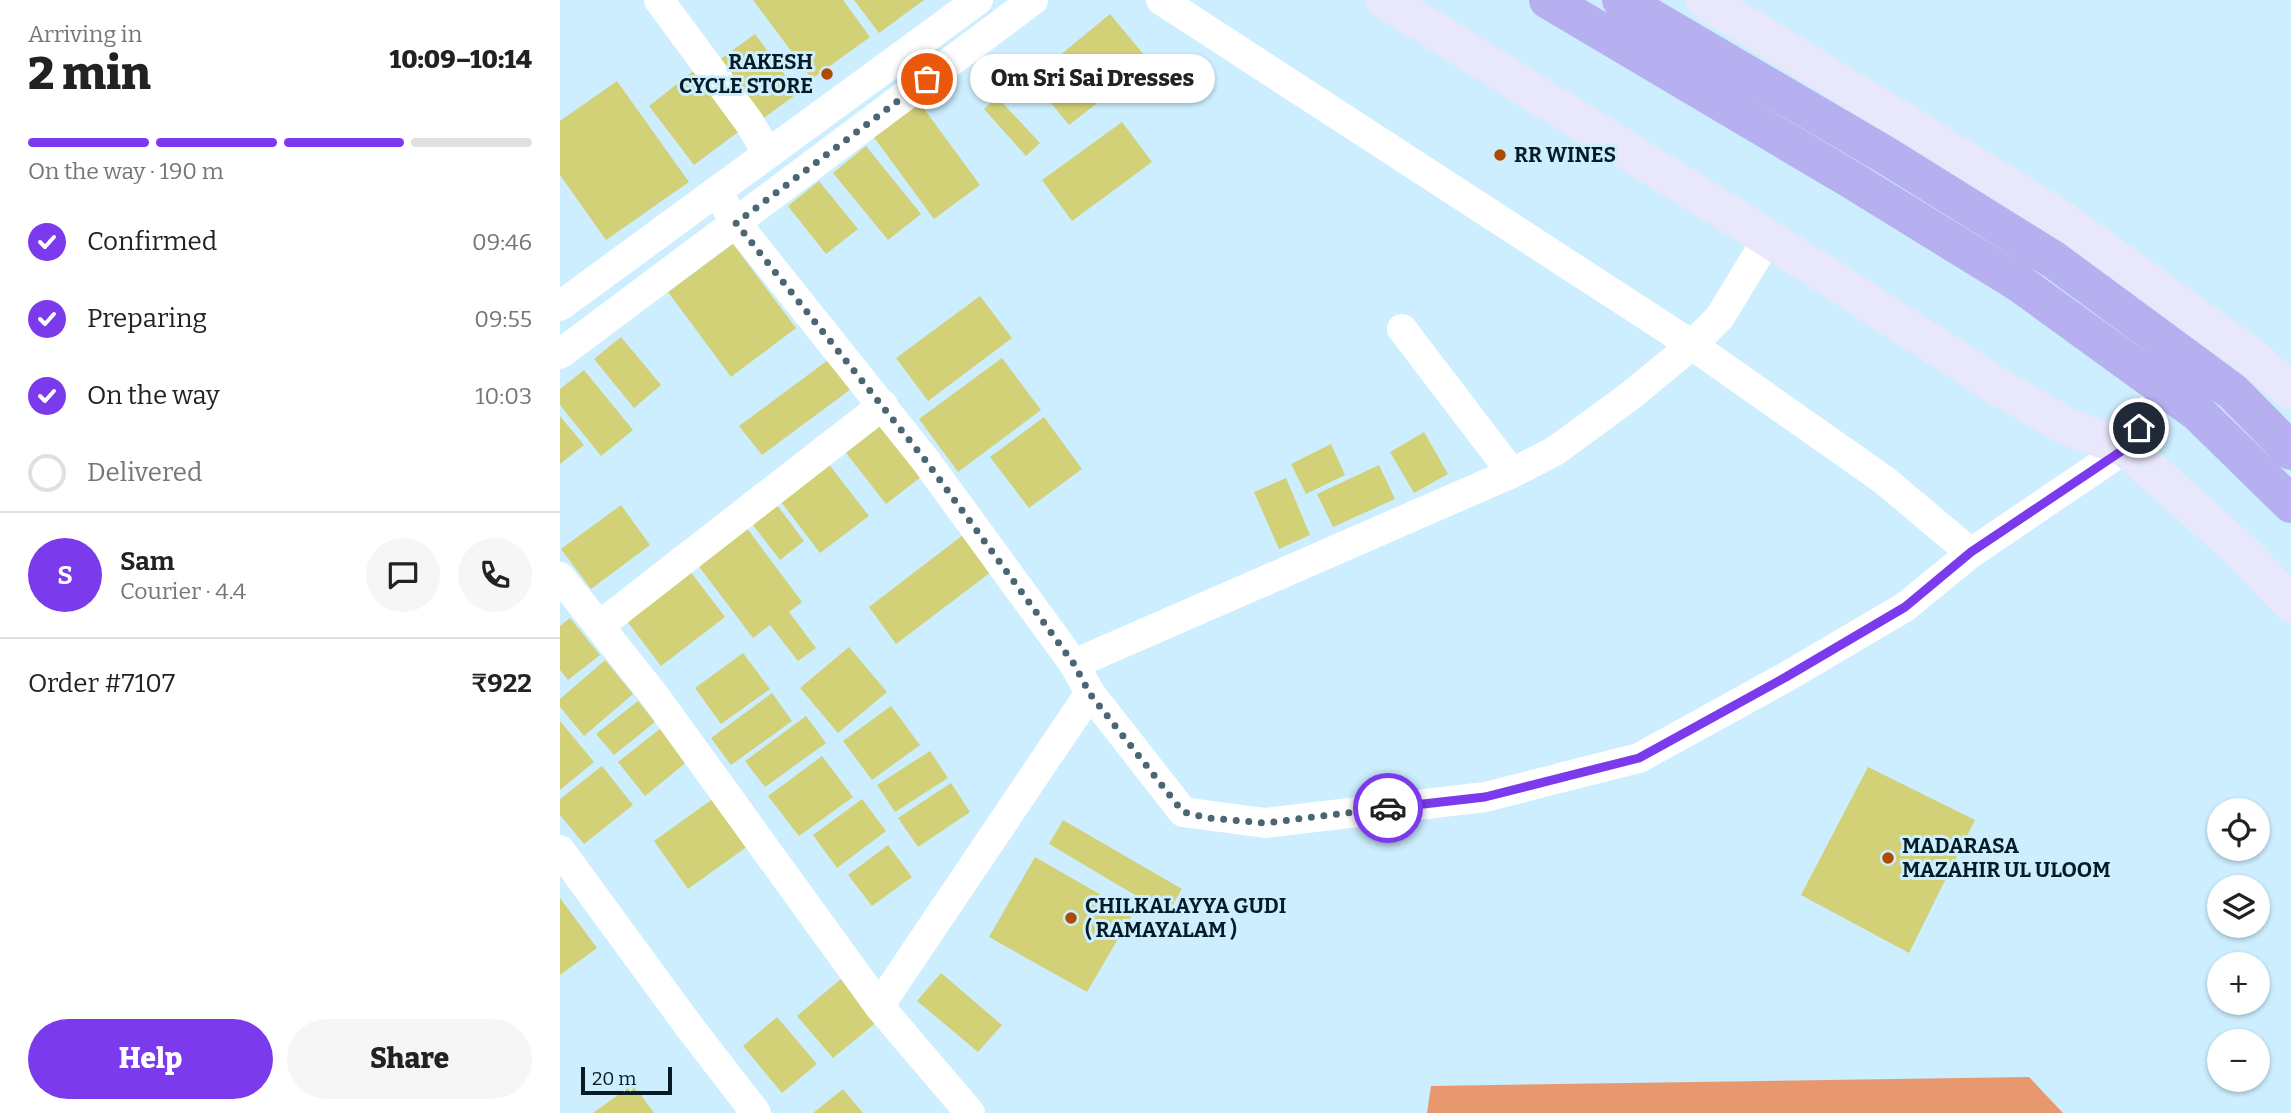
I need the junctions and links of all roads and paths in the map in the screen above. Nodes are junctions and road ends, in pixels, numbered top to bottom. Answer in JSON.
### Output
{"nodes":[{"id":1,"x":659,"y":0,"type":"edge"},
{"id":2,"x":978,"y":0,"type":"edge"},
{"id":3,"x":1033,"y":0,"type":"edge"},
{"id":4,"x":1161,"y":0,"type":"edge"},
{"id":5,"x":1385,"y":0,"type":"edge"},
{"id":6,"x":1548,"y":0,"type":"edge"},
{"id":7,"x":1621,"y":0,"type":"edge"},
{"id":8,"x":1705,"y":0,"type":"edge"},
{"id":9,"x":768,"y":154,"type":"junction"},
{"id":10,"x":717,"y":192,"type":"junction"},
{"id":11,"x":736,"y":223,"type":"junction"},
{"id":12,"x":1768,"y":238,"type":"junction"},
{"id":13,"x":560,"y":306,"type":"edge"},
{"id":14,"x":1402,"y":329,"type":"dead end"},
{"id":15,"x":1692,"y":345,"type":"junction"},
{"id":16,"x":560,"y":354,"type":"edge"},
{"id":17,"x":2164,"y":388,"type":"junction"},
{"id":18,"x":2291,"y":391,"type":"edge"},
{"id":19,"x":883,"y":405,"type":"junction"},
{"id":20,"x":2126,"y":448,"type":"junction"},
{"id":21,"x":2291,"y":451,"type":"edge"},
{"id":22,"x":1512,"y":473,"type":"junction"},
{"id":23,"x":2291,"y":505,"type":"edge"},
{"id":24,"x":1971,"y":552,"type":"junction"},
{"id":25,"x":560,"y":577,"type":"edge"},
{"id":26,"x":2291,"y":603,"type":"edge"},
{"id":27,"x":599,"y":626,"type":"junction"},
{"id":28,"x":1074,"y":664,"type":"junction"},
{"id":29,"x":1090,"y":694,"type":"junction"},
{"id":30,"x":560,"y":850,"type":"edge"},
{"id":31,"x":878,"y":1006,"type":"junction"},
{"id":32,"x":755,"y":1113,"type":"edge"},
{"id":33,"x":970,"y":1113,"type":"edge"}],
"edges":[{"from":1,"to":9,"type":"street"},
{"from":2,"to":9,"type":"street"},
{"from":3,"to":11,"type":"street"},
{"from":4,"to":15,"type":"street"},
{"from":5,"to":12,"type":"street"},
{"from":6,"to":17,"type":"highway"},
{"from":7,"to":21,"type":"highway"},
{"from":8,"to":18,"type":"street"},
{"from":9,"to":10,"type":"street"},
{"from":10,"to":11,"type":"street"},
{"from":10,"to":13,"type":"street"},
{"from":11,"to":16,"type":"street"},
{"from":11,"to":19,"type":"street"},
{"from":12,"to":15,"type":"street"},
{"from":12,"to":20,"type":"street"},
{"from":14,"to":22,"type":"street"},
{"from":15,"to":22,"type":"street"},
{"from":15,"to":24,"type":"street"},
{"from":17,"to":20,"type":"street"},
{"from":17,"to":23,"type":"highway"},
{"from":19,"to":27,"type":"street"},
{"from":19,"to":28,"type":"street"},
{"from":20,"to":24,"type":"street"},
{"from":20,"to":26,"type":"street"},
{"from":22,"to":28,"type":"street"},
{"from":24,"to":29,"type":"street"},
{"from":25,"to":27,"type":"street"},
{"from":27,"to":31,"type":"street"},
{"from":28,"to":29,"type":"street"},
{"from":29,"to":31,"type":"street"},
{"from":30,"to":32,"type":"street"},
{"from":31,"to":33,"type":"street"}]}
